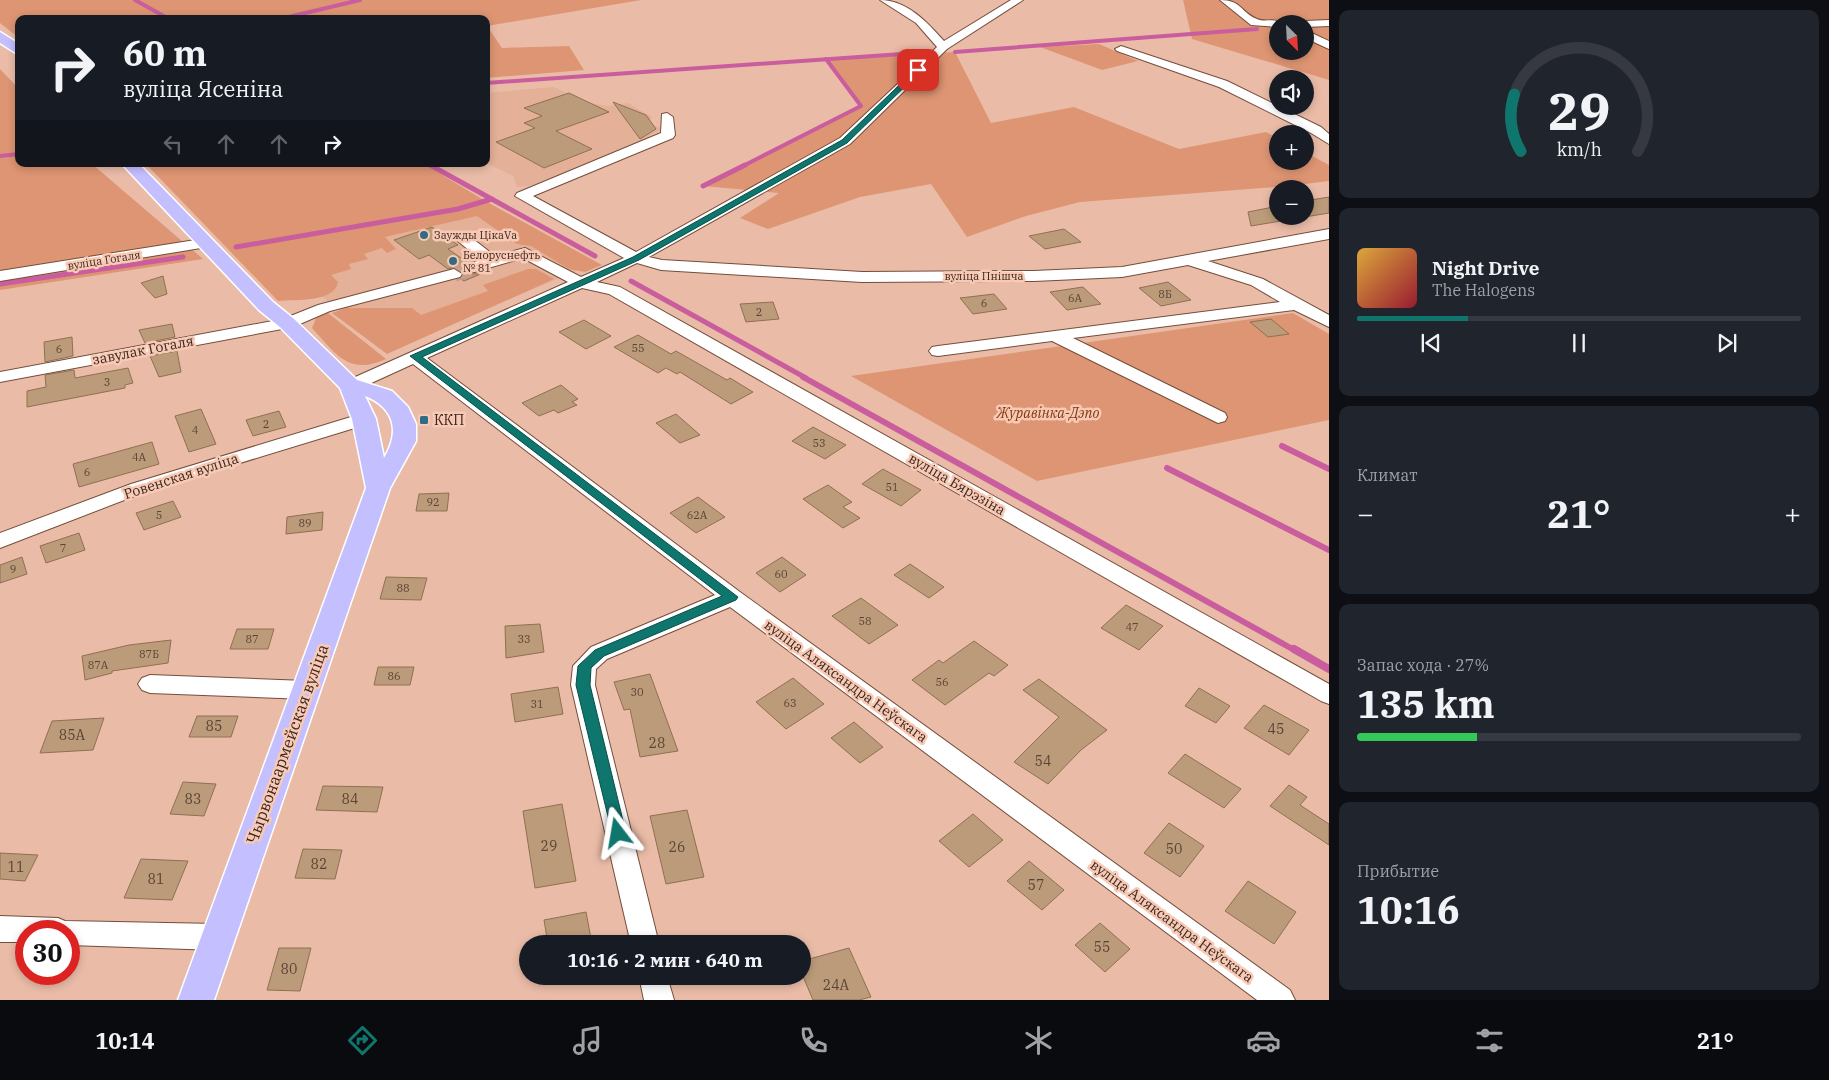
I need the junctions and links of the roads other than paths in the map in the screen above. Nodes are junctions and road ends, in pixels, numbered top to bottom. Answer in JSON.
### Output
{"nodes":[{"id":1,"x":885,"y":0,"type":"edge"},
{"id":2,"x":1018,"y":0,"type":"edge"},
{"id":3,"x":1225,"y":0,"type":"edge"},
{"id":4,"x":1329,"y":23,"type":"edge"},
{"id":5,"x":1269,"y":24,"type":"edge"},
{"id":6,"x":1314,"y":24,"type":"edge"},
{"id":7,"x":0,"y":36,"type":"edge"},
{"id":8,"x":1314,"y":38,"type":"edge"},
{"id":9,"x":1329,"y":46,"type":"edge"},
{"id":10,"x":943,"y":47,"type":"junction"},
{"id":11,"x":15,"y":48,"type":"edge"},
{"id":12,"x":1121,"y":49,"type":"dead end"},
{"id":13,"x":667,"y":117,"type":"dead end"},
{"id":14,"x":1329,"y":140,"type":"edge"},
{"id":15,"x":133,"y":167,"type":"edge"},
{"id":16,"x":1329,"y":234,"type":"edge"},
{"id":17,"x":459,"y":235,"type":"dead end"},
{"id":18,"x":208,"y":243,"type":"junction"},
{"id":19,"x":636,"y":258,"type":"junction"},
{"id":20,"x":1192,"y":261,"type":"junction"},
{"id":21,"x":492,"y":262,"type":"junction"},
{"id":22,"x":474,"y":267,"type":"tunnel mouth"},
{"id":23,"x":454,"y":274,"type":"tunnel mouth"},
{"id":24,"x":0,"y":276,"type":"edge"},
{"id":25,"x":581,"y":283,"type":"junction"},
{"id":26,"x":1299,"y":304,"type":"junction"},
{"id":27,"x":1329,"y":322,"type":"edge"},
{"id":28,"x":287,"y":323,"type":"junction"},
{"id":29,"x":1055,"y":336,"type":"junction"},
{"id":30,"x":938,"y":351,"type":"dead end"},
{"id":31,"x":415,"y":356,"type":"junction"},
{"id":32,"x":0,"y":377,"type":"edge"},
{"id":33,"x":350,"y":386,"type":"junction"},
{"id":34,"x":1218,"y":417,"type":"dead end"},
{"id":35,"x":364,"y":419,"type":"junction"},
{"id":36,"x":378,"y":488,"type":"junction"},
{"id":37,"x":0,"y":541,"type":"edge"},
{"id":38,"x":732,"y":597,"type":"junction"},
{"id":39,"x":150,"y":684,"type":"dead end"},
{"id":40,"x":306,"y":690,"type":"junction"},
{"id":41,"x":1329,"y":695,"type":"edge"},
{"id":42,"x":0,"y":929,"type":"edge"},
{"id":43,"x":15,"y":930,"type":"edge"},
{"id":44,"x":80,"y":932,"type":"edge"},
{"id":45,"x":643,"y":935,"type":"edge"},
{"id":46,"x":218,"y":937,"type":"junction"},
{"id":47,"x":655,"y":985,"type":"edge"},
{"id":48,"x":196,"y":1000,"type":"edge"},
{"id":49,"x":659,"y":1000,"type":"edge"},
{"id":50,"x":1280,"y":1000,"type":"edge"}],
"edges":[{"from":1,"to":10,"type":"street"},
{"from":2,"to":10,"type":"street"},
{"from":3,"to":5,"type":"street"},
{"from":4,"to":6,"type":"street"},
{"from":7,"to":11,"type":"main road"},
{"from":8,"to":9,"type":"street"},
{"from":10,"to":19,"type":"street"},
{"from":12,"to":14,"type":"street"},
{"from":13,"to":19,"type":"street","name":"вуліца Пнішча"},
{"from":15,"to":18,"type":"main road"},
{"from":16,"to":20,"type":"street","name":"вуліца Пнішча"},
{"from":17,"to":21,"type":"street"},
{"from":18,"to":24,"type":"street","name":"вуліца Гогаля"},
{"from":18,"to":28,"type":"main road"},
{"from":19,"to":20,"type":"street","name":"вуліца Пнішча"},
{"from":19,"to":25,"type":"street"},
{"from":20,"to":26,"type":"street"},
{"from":21,"to":22,"type":"street","name":"вуліца Бярэзіна"},
{"from":21,"to":25,"type":"street","name":"вуліца Бярэзіна"},
{"from":23,"to":28,"type":"street","name":"завулак Гогаля"},
{"from":25,"to":31,"type":"street"},
{"from":25,"to":41,"type":"street","name":"вуліца Бярэзіна"},
{"from":26,"to":27,"type":"street"},
{"from":26,"to":29,"type":"street"},
{"from":28,"to":32,"type":"street","name":"завулак Гогаля"},
{"from":28,"to":33,"type":"main road"},
{"from":29,"to":30,"type":"street"},
{"from":29,"to":34,"type":"street"},
{"from":31,"to":33,"type":"street"},
{"from":31,"to":38,"type":"street","name":"вуліца Аляксандра Неўскага"},
{"from":33,"to":35,"type":"main road"},
{"from":33,"to":36,"type":"main road","name":"Чырвонаармейская вуліца"},
{"from":35,"to":36,"type":"main road"},
{"from":35,"to":37,"type":"street","name":"Ровенская вуліца"},
{"from":36,"to":40,"type":"main road","name":"Чырвонаармейская вуліца"},
{"from":38,"to":45,"type":"street"},
{"from":38,"to":50,"type":"street","name":"вуліца Аляксандра Неўскага"},
{"from":39,"to":40,"type":"street"},
{"from":40,"to":46,"type":"main road","name":"Чырвонаармейская вуліца"},
{"from":42,"to":43,"type":"street"},
{"from":44,"to":46,"type":"street"},
{"from":46,"to":48,"type":"main road","name":"Чырвонаармейская вуліца"},
{"from":47,"to":49,"type":"street"}]}
